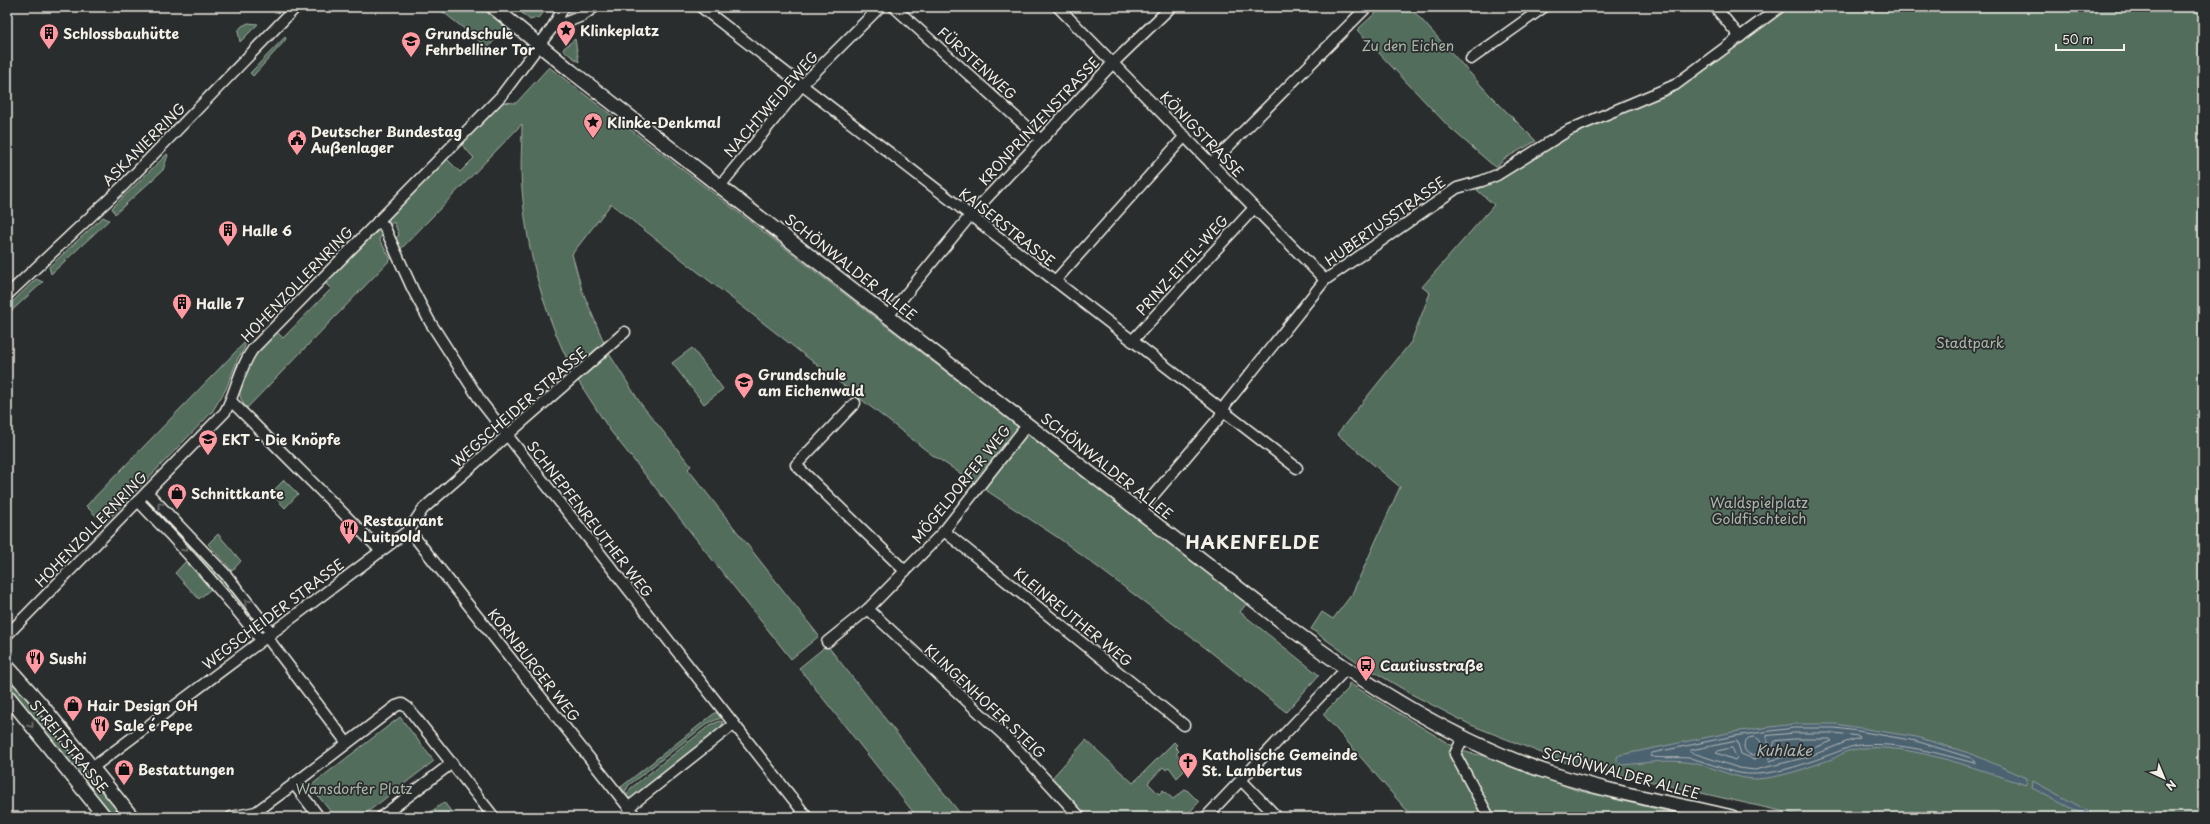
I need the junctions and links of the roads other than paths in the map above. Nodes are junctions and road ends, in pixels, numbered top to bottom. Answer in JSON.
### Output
{"nodes":[{"id":1,"x":296,"y":7,"type":"edge"},
{"id":2,"x":493,"y":7,"type":"edge"},
{"id":3,"x":564,"y":7,"type":"edge"},
{"id":4,"x":595,"y":7,"type":"edge"},
{"id":5,"x":701,"y":7,"type":"edge"},
{"id":6,"x":880,"y":7,"type":"edge"},
{"id":7,"x":894,"y":7,"type":"edge"},
{"id":8,"x":1058,"y":7,"type":"edge"},
{"id":9,"x":1171,"y":7,"type":"edge"},
{"id":10,"x":1367,"y":7,"type":"edge"},
{"id":11,"x":1544,"y":7,"type":"edge"},
{"id":12,"x":1715,"y":7,"type":"edge"},
{"id":13,"x":1780,"y":7,"type":"edge"},
{"id":14,"x":552,"y":28,"type":"junction"},
{"id":15,"x":1740,"y":37,"type":"junction"},
{"id":16,"x":539,"y":45,"type":"junction"},
{"id":17,"x":1471,"y":59,"type":"dead end"},
{"id":18,"x":1113,"y":63,"type":"junction"},
{"id":19,"x":802,"y":85,"type":"junction"},
{"id":20,"x":1186,"y":136,"type":"junction"},
{"id":21,"x":1041,"y":140,"type":"junction"},
{"id":22,"x":1211,"y":164,"type":"junction"},
{"id":23,"x":720,"y":186,"type":"junction"},
{"id":24,"x":1254,"y":208,"type":"junction"},
{"id":25,"x":970,"y":216,"type":"junction"},
{"id":26,"x":378,"y":221,"type":"junction"},
{"id":27,"x":1325,"y":280,"type":"junction"},
{"id":28,"x":1055,"y":281,"type":"junction"},
{"id":29,"x":7,"y":295,"type":"edge"},
{"id":30,"x":888,"y":316,"type":"junction"},
{"id":31,"x":625,"y":332,"type":"dead end"},
{"id":32,"x":1132,"y":341,"type":"junction"},
{"id":33,"x":231,"y":401,"type":"junction"},
{"id":34,"x":854,"y":403,"type":"dead end"},
{"id":35,"x":1222,"y":410,"type":"junction"},
{"id":36,"x":1028,"y":424,"type":"junction"},
{"id":37,"x":506,"y":436,"type":"junction"},
{"id":38,"x":1297,"y":468,"type":"dead end"},
{"id":39,"x":147,"y":492,"type":"junction"},
{"id":40,"x":138,"y":501,"type":"junction"},
{"id":41,"x":1140,"y":511,"type":"junction"},
{"id":42,"x":409,"y":530,"type":"junction"},
{"id":43,"x":944,"y":531,"type":"junction"},
{"id":44,"x":380,"y":550,"type":"junction"},
{"id":45,"x":905,"y":571,"type":"junction"},
{"id":46,"x":868,"y":609,"type":"junction"},
{"id":47,"x":7,"y":635,"type":"edge"},
{"id":48,"x":266,"y":636,"type":"junction"},
{"id":49,"x":827,"y":642,"type":"dead end"},
{"id":50,"x":7,"y":666,"type":"edge"},
{"id":51,"x":1346,"y":669,"type":"junction"},
{"id":52,"x":7,"y":695,"type":"edge"},
{"id":53,"x":734,"y":724,"type":"junction"},
{"id":54,"x":1184,"y":725,"type":"dead end"},
{"id":55,"x":1464,"y":736,"type":"junction"},
{"id":56,"x":347,"y":743,"type":"junction"},
{"id":57,"x":452,"y":763,"type":"junction"},
{"id":58,"x":92,"y":768,"type":"junction"},
{"id":59,"x":1242,"y":780,"type":"junction"},
{"id":60,"x":294,"y":784,"type":"junction"},
{"id":61,"x":628,"y":807,"type":"junction"},
{"id":62,"x":105,"y":817,"type":"edge"},
{"id":63,"x":132,"y":817,"type":"edge"},
{"id":64,"x":230,"y":817,"type":"edge"},
{"id":65,"x":319,"y":817,"type":"edge"},
{"id":66,"x":381,"y":817,"type":"edge"},
{"id":67,"x":494,"y":817,"type":"edge"},
{"id":68,"x":636,"y":817,"type":"edge"},
{"id":69,"x":808,"y":817,"type":"edge"},
{"id":70,"x":1080,"y":817,"type":"edge"},
{"id":71,"x":1206,"y":817,"type":"edge"},
{"id":72,"x":1277,"y":817,"type":"edge"},
{"id":73,"x":1489,"y":817,"type":"edge"},
{"id":74,"x":1732,"y":817,"type":"edge"}],
"edges":[{"from":1,"to":29,"type":"street","name":"ASKANIERRING"},
{"from":2,"to":16,"type":"main road","name":"SCHÖNWALDER ALLEE"},
{"from":3,"to":14,"type":"street","name":"HOHENZOLLERNRING"},
{"from":4,"to":14,"type":"street"},
{"from":5,"to":19,"type":"street","name":"KAISERSTRASSE"},
{"from":6,"to":19,"type":"street","name":"NACHTWEIDEWEG"},
{"from":7,"to":21,"type":"street","name":"FÜRSTENWEG"},
{"from":8,"to":18,"type":"street","name":"KÖNIGSTRASSE"},
{"from":9,"to":18,"type":"street","name":"KRONPRINZENSTRASSE"},
{"from":10,"to":22,"type":"street"},
{"from":11,"to":17,"type":"street"},
{"from":12,"to":15,"type":"street"},
{"from":13,"to":15,"type":"street","name":"HUBERTUSSTRASSE"},
{"from":14,"to":16,"type":"street","name":"HOHENZOLLERNRING"},
{"from":15,"to":27,"type":"street","name":"HUBERTUSSTRASSE"},
{"from":16,"to":23,"type":"main road","name":"SCHÖNWALDER ALLEE"},
{"from":16,"to":26,"type":"street","name":"HOHENZOLLERNRING"},
{"from":18,"to":20,"type":"street","name":"KÖNIGSTRASSE"},
{"from":18,"to":21,"type":"street","name":"KRONPRINZENSTRASSE"},
{"from":19,"to":23,"type":"street","name":"NACHTWEIDEWEG"},
{"from":19,"to":25,"type":"street","name":"KAISERSTRASSE"},
{"from":20,"to":22,"type":"street","name":"KÖNIGSTRASSE"},
{"from":20,"to":28,"type":"street"},
{"from":21,"to":25,"type":"street","name":"KRONPRINZENSTRASSE"},
{"from":22,"to":24,"type":"street","name":"KÖNIGSTRASSE"},
{"from":23,"to":30,"type":"main road","name":"SCHÖNWALDER ALLEE"},
{"from":24,"to":27,"type":"street","name":"KÖNIGSTRASSE"},
{"from":24,"to":32,"type":"street","name":"PRINZ-EITEL-WEG"},
{"from":25,"to":28,"type":"street","name":"KAISERSTRASSE"},
{"from":25,"to":30,"type":"street","name":"KRONPRINZENSTRASSE"},
{"from":26,"to":33,"type":"street","name":"HOHENZOLLERNRING"},
{"from":26,"to":37,"type":"street","name":"SCHNEPFENREUTHER WEG"},
{"from":27,"to":35,"type":"street","name":"HUBERTUSSTRASSE"},
{"from":28,"to":32,"type":"street","name":"KAISERSTRASSE"},
{"from":30,"to":36,"type":"main road","name":"SCHÖNWALDER ALLEE"},
{"from":31,"to":37,"type":"street","name":"WEGSCHEIDER STRASSE"},
{"from":32,"to":35,"type":"street","name":"KAISERSTRASSE"},
{"from":33,"to":39,"type":"street","name":"HOHENZOLLERNRING"},
{"from":33,"to":44,"type":"street"},
{"from":34,"to":45,"type":"street"},
{"from":35,"to":38,"type":"street","name":"KAISERSTRASSE"},
{"from":35,"to":41,"type":"street","name":"HUBERTUSSTRASSE"},
{"from":36,"to":41,"type":"main road","name":"SCHÖNWALDER ALLEE"},
{"from":36,"to":43,"type":"street","name":"MÖGELDORFER WEG"},
{"from":37,"to":42,"type":"street","name":"WEGSCHEIDER STRASSE"},
{"from":37,"to":53,"type":"street","name":"SCHNEPFENREUTHER WEG"},
{"from":39,"to":40,"type":"street","name":"HOHENZOLLERNRING"},
{"from":48,"to":39,"type":"street","one_way":true},
{"from":40,"to":47,"type":"street","name":"HOHENZOLLERNRING"},
{"from":40,"to":48,"type":"street","one_way":true},
{"from":41,"to":51,"type":"main road","name":"SCHÖNWALDER ALLEE"},
{"from":42,"to":44,"type":"street","name":"WEGSCHEIDER STRASSE"},
{"from":42,"to":61,"type":"street","name":"KORNBURGER WEG"},
{"from":43,"to":45,"type":"street","name":"MÖGELDORFER WEG"},
{"from":43,"to":54,"type":"street","name":"KLEINREUTHER WEG"},
{"from":44,"to":48,"type":"street","name":"WEGSCHEIDER STRASSE"},
{"from":45,"to":46,"type":"street","name":"MÖGELDORFER WEG"},
{"from":46,"to":49,"type":"street","name":"MÖGELDORFER WEG"},
{"from":46,"to":70,"type":"street","name":"KLINGENHOFER STEIG"},
{"from":48,"to":56,"type":"street"},
{"from":48,"to":58,"type":"street","name":"WEGSCHEIDER STRASSE"},
{"from":50,"to":58,"type":"main road","name":"STREITSTRASSE"},
{"from":51,"to":55,"type":"main road","name":"SCHÖNWALDER ALLEE"},
{"from":51,"to":59,"type":"street"},
{"from":52,"to":62,"type":"main road","name":"STREITSTRASSE","one_way":true},
{"from":53,"to":61,"type":"street"},
{"from":53,"to":69,"type":"street","name":"SCHNEPFENREUTHER WEG"},
{"from":55,"to":73,"type":"street"},
{"from":55,"to":74,"type":"main road","name":"SCHÖNWALDER ALLEE"},
{"from":56,"to":57,"type":"street"},
{"from":56,"to":60,"type":"street"},
{"from":57,"to":66,"type":"street"},
{"from":57,"to":67,"type":"street"},
{"from":58,"to":63,"type":"main road","name":"STREITSTRASSE"},
{"from":59,"to":71,"type":"street"},
{"from":59,"to":72,"type":"street"},
{"from":60,"to":64,"type":"street"},
{"from":60,"to":65,"type":"street"},
{"from":61,"to":68,"type":"street","name":"KORNBURGER WEG"}]}
